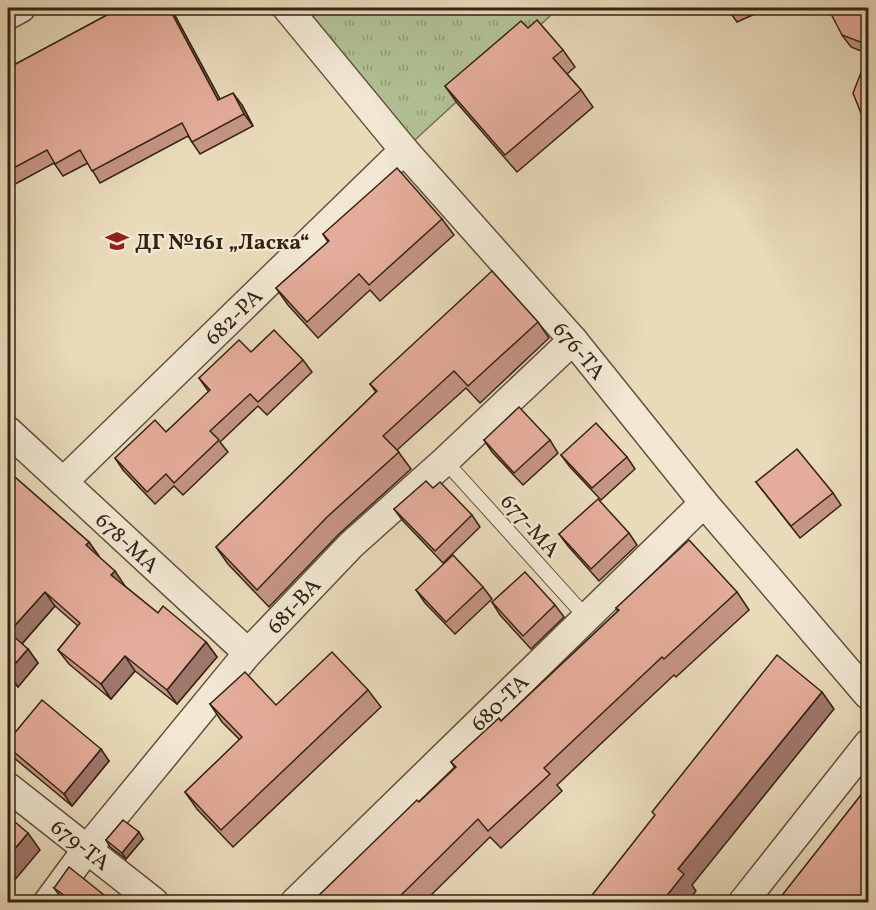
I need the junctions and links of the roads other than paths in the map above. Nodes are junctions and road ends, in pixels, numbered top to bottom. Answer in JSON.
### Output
{"nodes":[{"id":1,"x":21,"y":8,"type":"edge"},
{"id":2,"x":287,"y":8,"type":"edge"},
{"id":3,"x":8,"y":15,"type":"edge"},
{"id":4,"x":404,"y":150,"type":"junction"},
{"id":5,"x":573,"y":340,"type":"junction"},
{"id":6,"x":8,"y":431,"type":"edge"},
{"id":7,"x":445,"y":461,"type":"junction"},
{"id":8,"x":63,"y":482,"type":"junction"},
{"id":9,"x":704,"y":503,"type":"junction"},
{"id":10,"x":586,"y":617,"type":"junction"},
{"id":11,"x":248,"y":653,"type":"junction"},
{"id":12,"x":868,"y":695,"type":"edge"},
{"id":13,"x":868,"y":744,"type":"edge"},
{"id":14,"x":8,"y":787,"type":"edge"},
{"id":15,"x":87,"y":849,"type":"junction"},
{"id":16,"x":48,"y":903,"type":"edge"},
{"id":17,"x":154,"y":903,"type":"edge"},
{"id":18,"x":295,"y":903,"type":"edge"},
{"id":19,"x":743,"y":903,"type":"edge"}],
"edges":[{"from":1,"to":3,"type":"street"},
{"from":2,"to":4,"type":"street","name":"676-ТА"},
{"from":4,"to":5,"type":"street","name":"676-ТА"},
{"from":4,"to":8,"type":"street","name":"682-РА"},
{"from":5,"to":7,"type":"street","name":"681-ВА"},
{"from":5,"to":9,"type":"street","name":"676-ТА"},
{"from":6,"to":8,"type":"street","name":"678-МА"},
{"from":7,"to":10,"type":"lane","name":"677-МА"},
{"from":7,"to":11,"type":"street","name":"681-ВА"},
{"from":8,"to":11,"type":"street","name":"678-МА"},
{"from":9,"to":10,"type":"street","name":"680-ТА"},
{"from":9,"to":12,"type":"street","name":"676-ТА"},
{"from":10,"to":18,"type":"street","name":"680-ТА"},
{"from":11,"to":15,"type":"street","name":"681-ВА"},
{"from":13,"to":19,"type":"street"},
{"from":14,"to":15,"type":"street","name":"679-ТА"},
{"from":15,"to":16,"type":"street","name":"681-ВА"},
{"from":15,"to":17,"type":"street","name":"679-ТА"}]}
